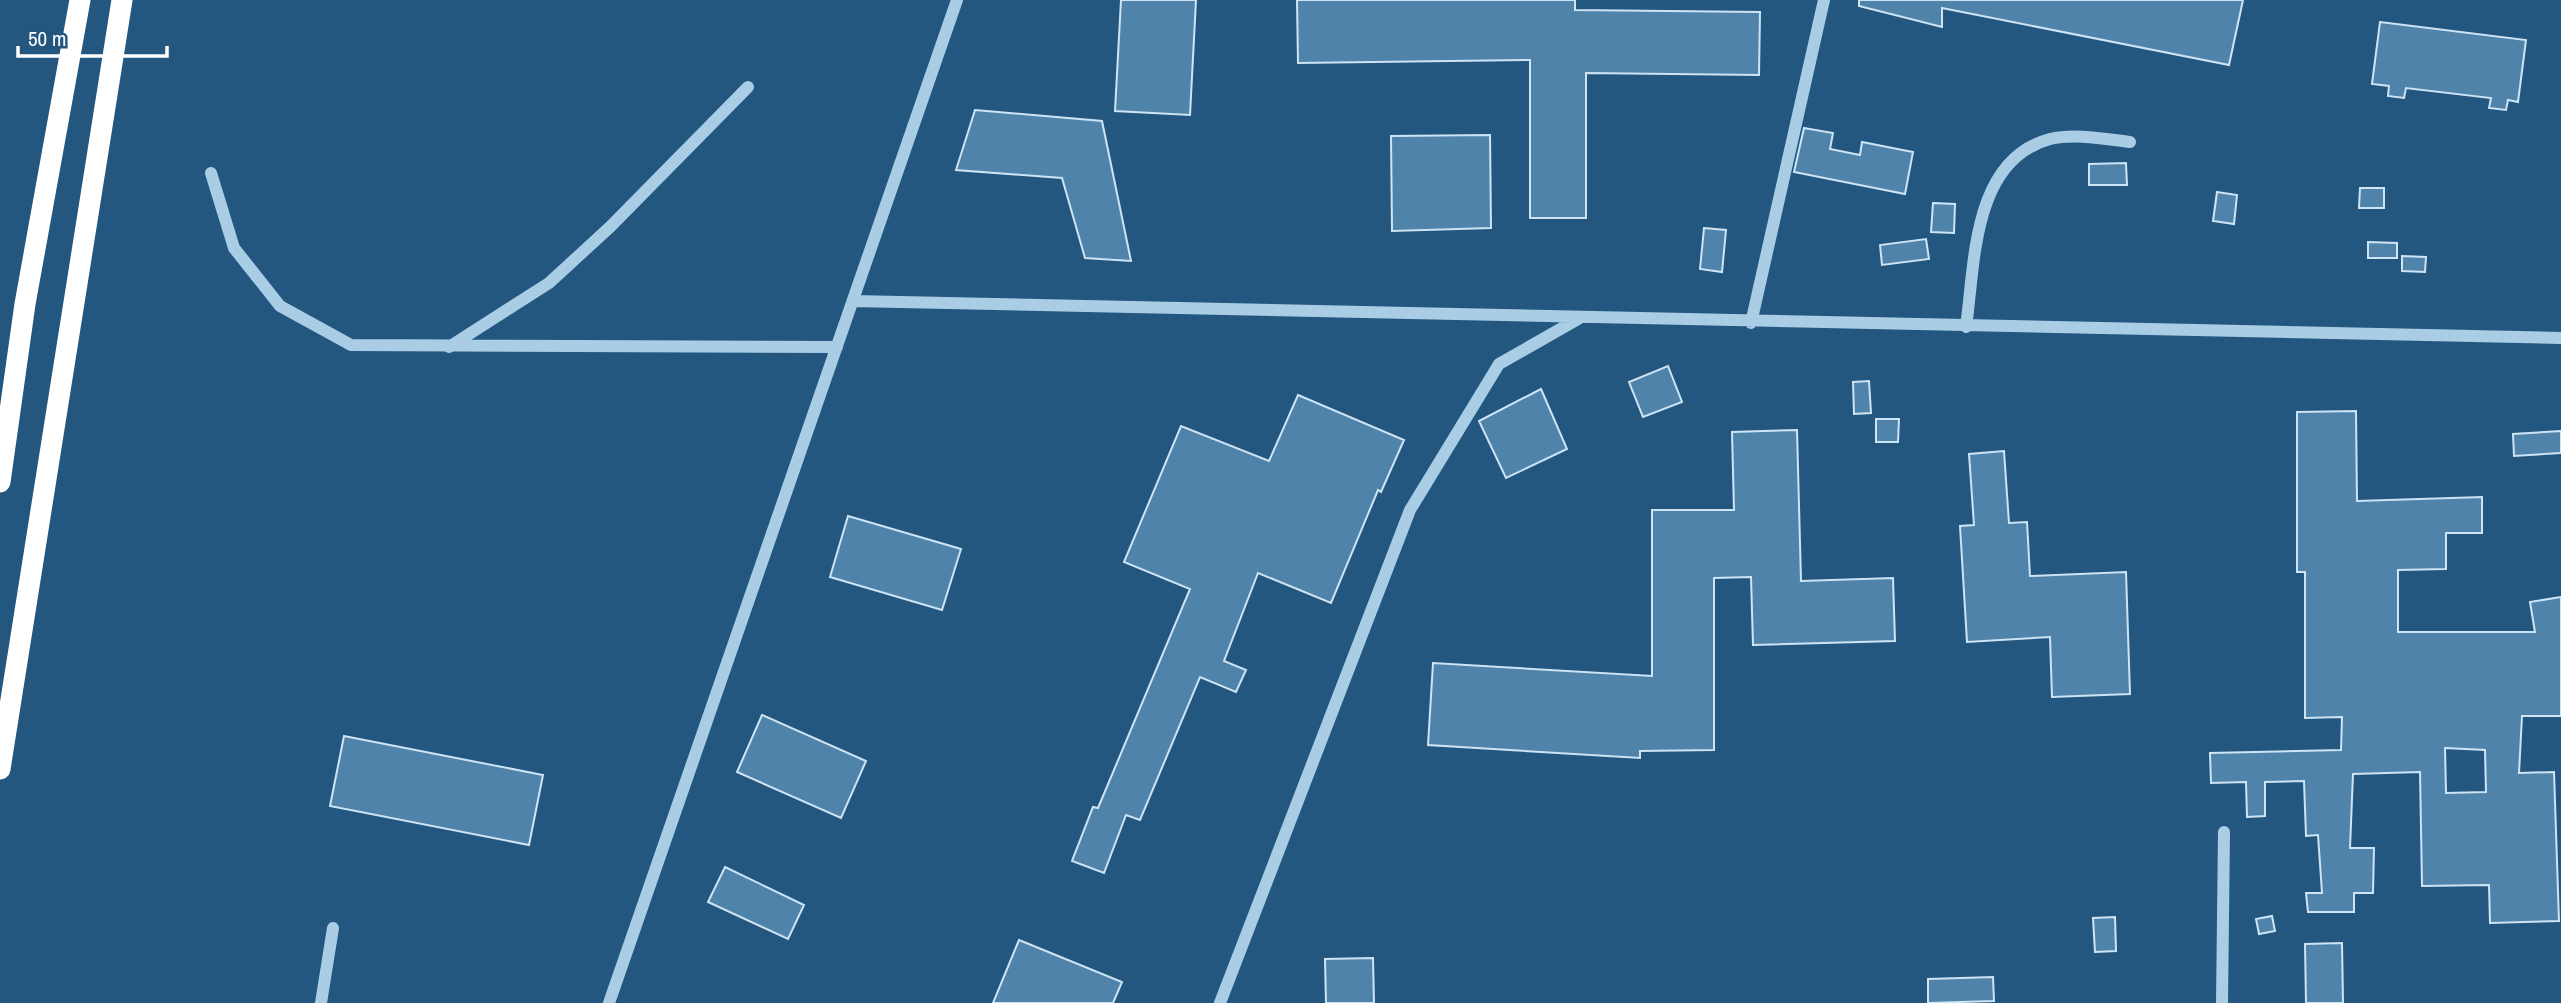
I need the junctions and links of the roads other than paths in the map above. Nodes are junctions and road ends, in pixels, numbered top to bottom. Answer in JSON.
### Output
{"nodes":[{"id":1,"x":80,"y":0,"type":"edge"},
{"id":2,"x":122,"y":0,"type":"edge"},
{"id":3,"x":957,"y":0,"type":"edge"},
{"id":4,"x":1824,"y":0,"type":"edge"},
{"id":5,"x":748,"y":87,"type":"dead end"},
{"id":6,"x":2130,"y":142,"type":"dead end"},
{"id":7,"x":211,"y":173,"type":"dead end"},
{"id":8,"x":853,"y":301,"type":"junction"},
{"id":9,"x":1578,"y":319,"type":"junction"},
{"id":10,"x":1751,"y":323,"type":"junction"},
{"id":11,"x":1966,"y":327,"type":"junction"},
{"id":12,"x":2561,"y":338,"type":"edge"},
{"id":13,"x":448,"y":347,"type":"junction"},
{"id":14,"x":837,"y":347,"type":"junction"},
{"id":15,"x":0,"y":482,"type":"edge"},
{"id":16,"x":0,"y":769,"type":"edge"},
{"id":17,"x":2224,"y":832,"type":"dead end"},
{"id":18,"x":333,"y":928,"type":"dead end"},
{"id":19,"x":321,"y":1003,"type":"edge"},
{"id":20,"x":609,"y":1003,"type":"edge"},
{"id":21,"x":1220,"y":1003,"type":"edge"},
{"id":22,"x":2222,"y":1003,"type":"edge"}],
"edges":[{"from":1,"to":15,"type":"highway"},
{"from":2,"to":16,"type":"highway"},
{"from":3,"to":8,"type":"street"},
{"from":4,"to":10,"type":"street"},
{"from":5,"to":13,"type":"street"},
{"from":6,"to":11,"type":"street"},
{"from":7,"to":13,"type":"street"},
{"from":8,"to":9,"type":"street"},
{"from":8,"to":14,"type":"street"},
{"from":9,"to":10,"type":"street"},
{"from":9,"to":21,"type":"street"},
{"from":10,"to":11,"type":"street"},
{"from":11,"to":12,"type":"street"},
{"from":13,"to":14,"type":"street"},
{"from":14,"to":20,"type":"street"},
{"from":17,"to":22,"type":"street"},
{"from":18,"to":19,"type":"street"}]}
